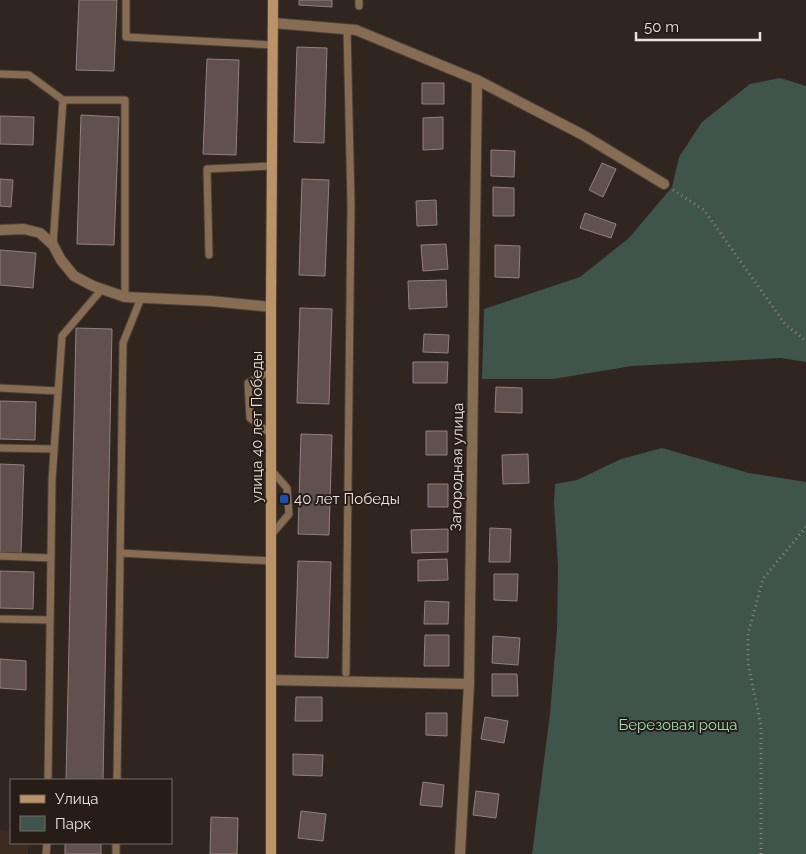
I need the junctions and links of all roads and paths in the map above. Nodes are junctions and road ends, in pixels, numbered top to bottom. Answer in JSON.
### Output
{"nodes":[{"id":1,"x":126,"y":0,"type":"edge"},
{"id":2,"x":273,"y":0,"type":"edge"},
{"id":3,"x":273,"y":23,"type":"junction"},
{"id":4,"x":347,"y":29,"type":"junction"},
{"id":5,"x":273,"y":45,"type":"junction"},
{"id":6,"x":0,"y":74,"type":"edge"},
{"id":7,"x":477,"y":80,"type":"junction"},
{"id":8,"x":63,"y":100,"type":"junction"},
{"id":9,"x":272,"y":166,"type":"junction"},
{"id":10,"x":664,"y":184,"type":"joint"},
{"id":11,"x":0,"y":230,"type":"edge"},
{"id":12,"x":53,"y":245,"type":"junction"},
{"id":13,"x":209,"y":255,"type":"dead end"},
{"id":14,"x":102,"y":289,"type":"junction"},
{"id":15,"x":125,"y":297,"type":"junction"},
{"id":16,"x":141,"y":298,"type":"junction"},
{"id":17,"x":271,"y":306,"type":"junction"},
{"id":18,"x":806,"y":341,"type":"edge"},
{"id":19,"x":272,"y":370,"type":"junction"},
{"id":20,"x":0,"y":388,"type":"edge"},
{"id":21,"x":58,"y":391,"type":"junction"},
{"id":22,"x":272,"y":435,"type":"junction"},
{"id":23,"x":0,"y":448,"type":"edge"},
{"id":24,"x":54,"y":449,"type":"junction"},
{"id":25,"x":272,"y":471,"type":"junction"},
{"id":26,"x":806,"y":527,"type":"edge"},
{"id":27,"x":272,"y":534,"type":"junction"},
{"id":28,"x":120,"y":553,"type":"junction"},
{"id":29,"x":0,"y":556,"type":"edge"},
{"id":30,"x":51,"y":558,"type":"junction"},
{"id":31,"x":272,"y":560,"type":"junction"},
{"id":32,"x":0,"y":619,"type":"edge"},
{"id":33,"x":50,"y":620,"type":"junction"},
{"id":34,"x":346,"y":673,"type":"dead end"},
{"id":35,"x":271,"y":680,"type":"junction"},
{"id":36,"x":469,"y":684,"type":"junction"},
{"id":37,"x":48,"y":779,"type":"edge"},
{"id":38,"x":117,"y":779,"type":"edge"},
{"id":39,"x":271,"y":854,"type":"edge"},
{"id":40,"x":460,"y":854,"type":"edge"},
{"id":41,"x":761,"y":854,"type":"edge"}],
"edges":[{"from":1,"to":5,"type":"lane"},
{"from":2,"to":3,"type":"street","name":"улица 40 лет Победы"},
{"from":3,"to":4,"type":"street"},
{"from":3,"to":5,"type":"street","name":"улица 40 лет Победы"},
{"from":4,"to":7,"type":"street"},
{"from":4,"to":34,"type":"lane"},
{"from":5,"to":9,"type":"street","name":"улица 40 лет Победы"},
{"from":6,"to":8,"type":"lane"},
{"from":7,"to":10,"type":"street"},
{"from":7,"to":36,"type":"street","name":"Загородная улица"},
{"from":8,"to":12,"type":"lane"},
{"from":8,"to":15,"type":"lane"},
{"from":9,"to":13,"type":"lane"},
{"from":9,"to":17,"type":"street","name":"улица 40 лет Победы"},
{"from":10,"to":18,"type":"path"},
{"from":11,"to":12,"type":"street"},
{"from":12,"to":14,"type":"street"},
{"from":14,"to":15,"type":"street"},
{"from":14,"to":21,"type":"lane"},
{"from":15,"to":16,"type":"street"},
{"from":16,"to":17,"type":"street"},
{"from":16,"to":28,"type":"lane"},
{"from":17,"to":19,"type":"street","name":"улица 40 лет Победы"},
{"from":19,"to":22,"type":"street","name":"улица 40 лет Победы"},
{"from":19,"to":22,"type":"lane"},
{"from":20,"to":21,"type":"lane"},
{"from":21,"to":24,"type":"lane"},
{"from":22,"to":25,"type":"street","name":"улица 40 лет Победы"},
{"from":23,"to":24,"type":"lane"},
{"from":24,"to":30,"type":"lane"},
{"from":25,"to":27,"type":"street","name":"улица 40 лет Победы"},
{"from":25,"to":27,"type":"lane"},
{"from":26,"to":41,"type":"path"},
{"from":27,"to":31,"type":"street","name":"улица 40 лет Победы"},
{"from":28,"to":31,"type":"lane"},
{"from":28,"to":38,"type":"lane"},
{"from":29,"to":30,"type":"lane"},
{"from":30,"to":33,"type":"lane"},
{"from":31,"to":35,"type":"street","name":"улица 40 лет Победы"},
{"from":32,"to":33,"type":"lane"},
{"from":33,"to":37,"type":"lane"},
{"from":35,"to":36,"type":"street"},
{"from":35,"to":39,"type":"street","name":"улица 40 лет Победы"},
{"from":36,"to":40,"type":"street","name":"Загородная улица"}]}
